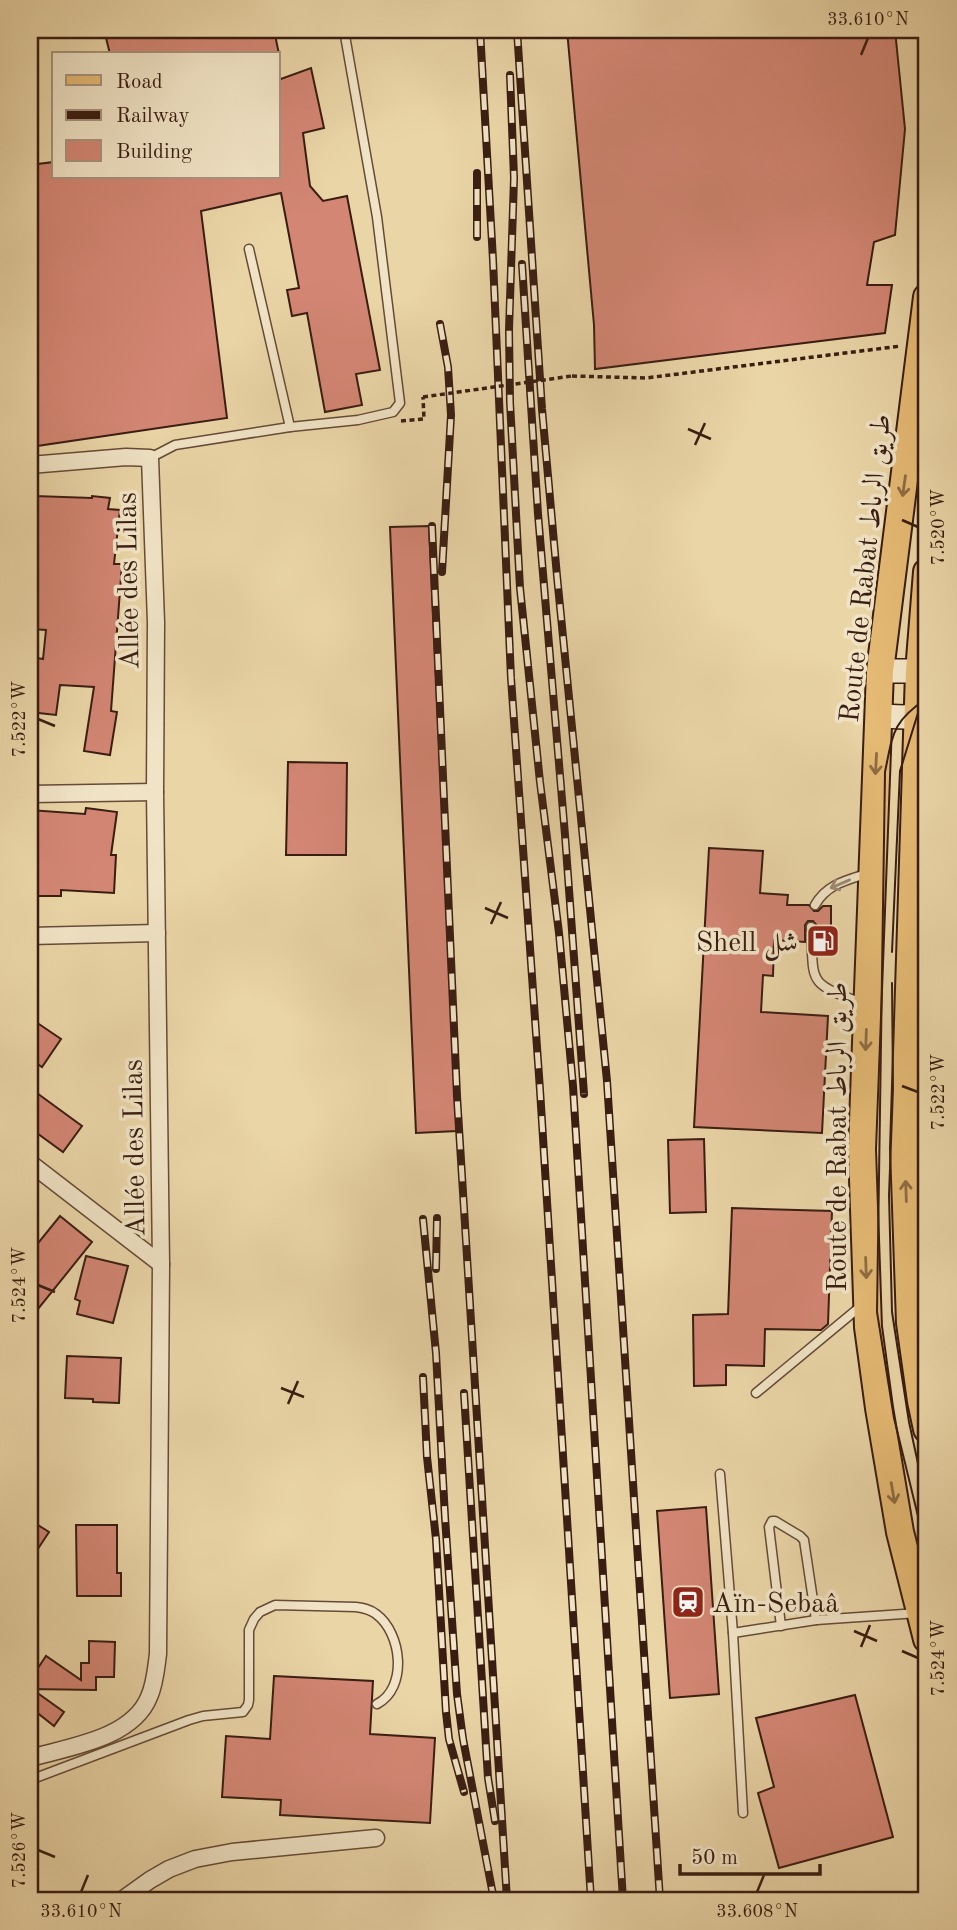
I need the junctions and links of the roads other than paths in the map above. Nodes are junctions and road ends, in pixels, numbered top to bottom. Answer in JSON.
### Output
{"nodes":[{"id":1,"x":344,"y":30,"type":"edge"},
{"id":2,"x":248,"y":248,"type":"dead end"},
{"id":3,"x":927,"y":297,"type":"edge"},
{"id":4,"x":290,"y":427,"type":"junction"},
{"id":5,"x":150,"y":458,"type":"junction"},
{"id":6,"x":30,"y":465,"type":"edge"},
{"id":7,"x":927,"y":572,"type":"edge"},
{"id":8,"x":880,"y":671,"type":"junction"},
{"id":9,"x":923,"y":672,"type":"edge"},
{"id":10,"x":923,"y":712,"type":"edge"},
{"id":11,"x":878,"y":716,"type":"junction"},
{"id":12,"x":155,"y":792,"type":"junction"},
{"id":13,"x":30,"y":794,"type":"edge"},
{"id":14,"x":872,"y":873,"type":"junction"},
{"id":15,"x":815,"y":905,"type":"dead end"},
{"id":16,"x":811,"y":927,"type":"dead end"},
{"id":17,"x":157,"y":933,"type":"junction"},
{"id":18,"x":30,"y":936,"type":"edge"},
{"id":19,"x":867,"y":1005,"type":"junction"},
{"id":20,"x":31,"y":1166,"type":"edge"},
{"id":21,"x":917,"y":1231,"type":"edge"},
{"id":22,"x":161,"y":1264,"type":"junction"},
{"id":23,"x":867,"y":1301,"type":"junction"},
{"id":24,"x":756,"y":1393,"type":"dead end"},
{"id":25,"x":927,"y":1429,"type":"edge"},
{"id":26,"x":720,"y":1474,"type":"dead end"},
{"id":27,"x":924,"y":1613,"type":"edge"},
{"id":28,"x":816,"y":1620,"type":"junction"},
{"id":29,"x":781,"y":1626,"type":"junction"},
{"id":30,"x":733,"y":1633,"type":"junction"},
{"id":31,"x":927,"y":1639,"type":"edge"},
{"id":32,"x":377,"y":1704,"type":"dead end"},
{"id":33,"x":30,"y":1758,"type":"edge"},
{"id":34,"x":30,"y":1780,"type":"edge"},
{"id":35,"x":743,"y":1813,"type":"dead end"},
{"id":36,"x":376,"y":1838,"type":"dead end"},
{"id":37,"x":122,"y":1900,"type":"edge"}],
"edges":[{"from":1,"to":4,"type":"lane"},
{"from":2,"to":4,"type":"lane"},
{"from":3,"to":8,"type":"main road","name":"Route de Rabat طريق الرباط","one_way":true},
{"from":4,"to":5,"type":"lane"},
{"from":5,"to":6,"type":"street"},
{"from":5,"to":12,"type":"street","name":"Allée des Lilas"},
{"from":7,"to":9,"type":"main road"},
{"from":8,"to":9,"type":"street"},
{"from":8,"to":11,"type":"main road","name":"Route de Rabat طريق الرباط"},
{"from":9,"to":10,"type":"main road"},
{"from":10,"to":11,"type":"street"},
{"from":21,"to":10,"type":"main road","one_way":true},
{"from":11,"to":14,"type":"main road","name":"Route de Rabat طريق الرباط","one_way":true},
{"from":12,"to":13,"type":"street"},
{"from":12,"to":17,"type":"street","name":"Allée des Lilas"},
{"from":14,"to":15,"type":"lane","one_way":true},
{"from":14,"to":19,"type":"main road","name":"Route de Rabat طريق الرباط"},
{"from":16,"to":19,"type":"lane"},
{"from":17,"to":18,"type":"street"},
{"from":17,"to":22,"type":"street","name":"Allée des Lilas"},
{"from":19,"to":23,"type":"main road","name":"Route de Rabat طريق الرباط","one_way":true},
{"from":20,"to":22,"type":"street"},
{"from":21,"to":25,"type":"main road"},
{"from":22,"to":33,"type":"street","name":"Allée des Lilas"},
{"from":23,"to":24,"type":"lane"},
{"from":23,"to":27,"type":"main road","name":"Route de Rabat طريق الرباط","one_way":true},
{"from":26,"to":30,"type":"lane"},
{"from":27,"to":28,"type":"lane"},
{"from":27,"to":31,"type":"main road","name":"Route de Rabat طريق الرباط"},
{"from":28,"to":29,"type":"lane"},
{"from":28,"to":29,"type":"lane"},
{"from":29,"to":30,"type":"lane"},
{"from":30,"to":35,"type":"lane"},
{"from":32,"to":34,"type":"lane"},
{"from":36,"to":37,"type":"street"}]}
